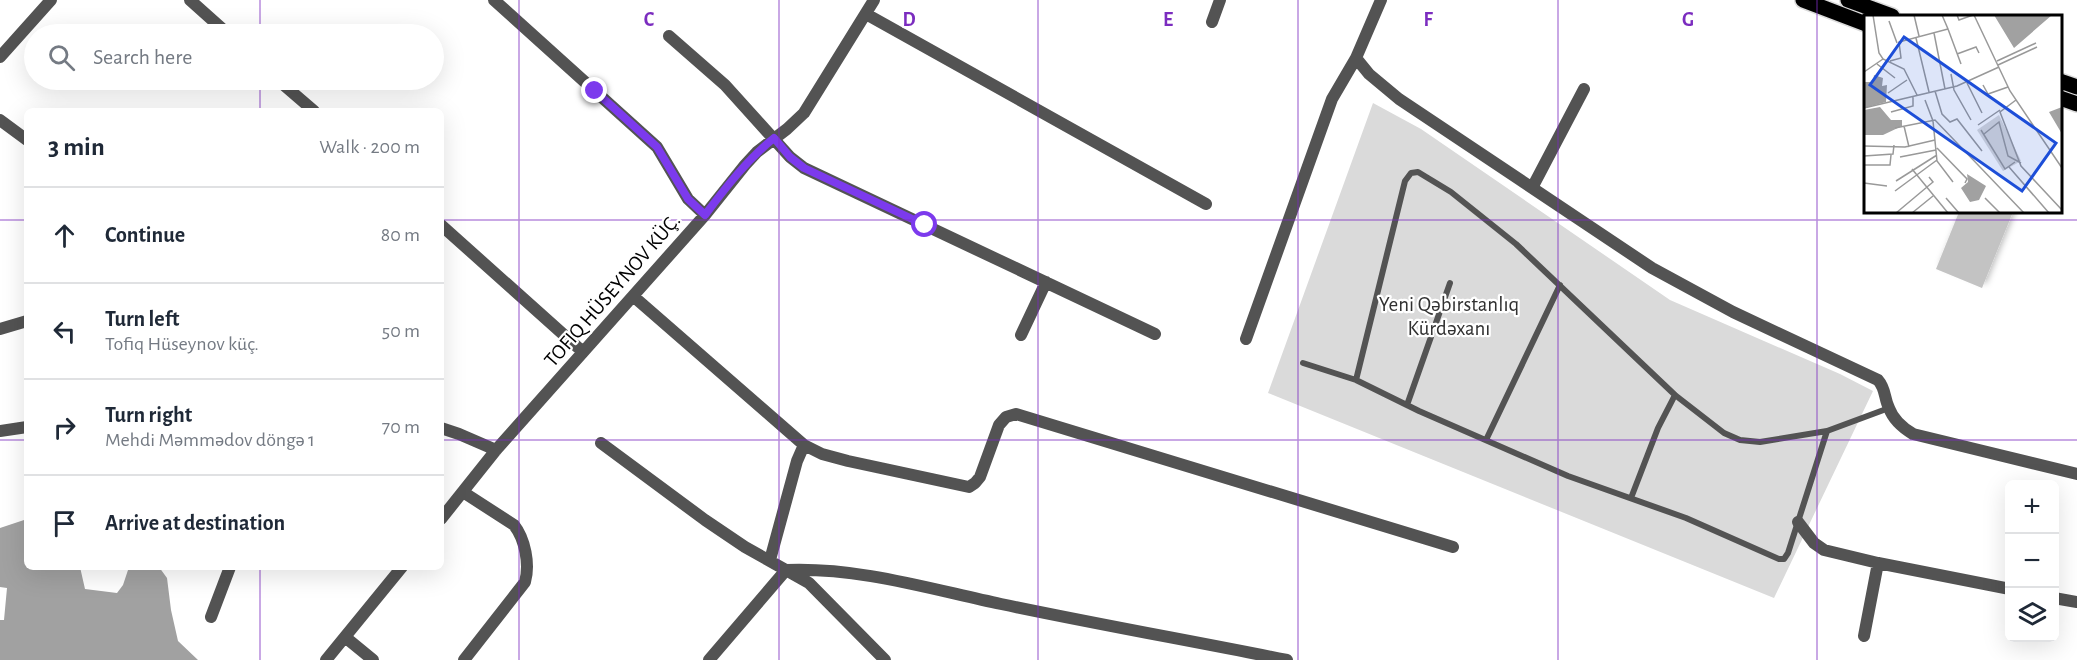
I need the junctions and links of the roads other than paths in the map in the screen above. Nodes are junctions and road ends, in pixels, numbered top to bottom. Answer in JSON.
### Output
{"nodes":[{"id":1,"x":51,"y":0,"type":"edge"},
{"id":2,"x":190,"y":0,"type":"edge"},
{"id":3,"x":494,"y":0,"type":"edge"},
{"id":4,"x":874,"y":0,"type":"edge"},
{"id":5,"x":1220,"y":0,"type":"edge"},
{"id":6,"x":1381,"y":0,"type":"edge"},
{"id":7,"x":1803,"y":0,"type":"edge"},
{"id":8,"x":1850,"y":0,"type":"edge"},
{"id":9,"x":866,"y":14,"type":"junction"},
{"id":10,"x":1889,"y":15,"type":"edge"},
{"id":11,"x":1212,"y":22,"type":"dead end"},
{"id":12,"x":1864,"y":23,"type":"edge"},
{"id":13,"x":30,"y":24,"type":"edge"},
{"id":14,"x":217,"y":24,"type":"edge"},
{"id":15,"x":24,"y":30,"type":"edge"},
{"id":16,"x":669,"y":36,"type":"dead end"},
{"id":17,"x":0,"y":57,"type":"edge"},
{"id":18,"x":1356,"y":58,"type":"junction"},
{"id":19,"x":2062,"y":81,"type":"edge"},
{"id":20,"x":2077,"y":87,"type":"edge"},
{"id":21,"x":1584,"y":89,"type":"dead end"},
{"id":22,"x":290,"y":90,"type":"edge"},
{"id":23,"x":2062,"y":98,"type":"edge"},
{"id":24,"x":2077,"y":104,"type":"edge"},
{"id":25,"x":311,"y":108,"type":"edge"},
{"id":26,"x":0,"y":120,"type":"edge"},
{"id":27,"x":24,"y":138,"type":"edge"},
{"id":28,"x":774,"y":138,"type":"junction"},
{"id":29,"x":1532,"y":188,"type":"junction"},
{"id":30,"x":1206,"y":204,"type":"dead end"},
{"id":31,"x":705,"y":215,"type":"junction"},
{"id":32,"x":444,"y":228,"type":"edge"},
{"id":33,"x":1046,"y":282,"type":"junction"},
{"id":34,"x":1449,"y":283,"type":"dead end"},
{"id":35,"x":1560,"y":285,"type":"junction"},
{"id":36,"x":633,"y":296,"type":"junction"},
{"id":37,"x":24,"y":318,"type":"edge"},
{"id":38,"x":0,"y":329,"type":"edge"},
{"id":39,"x":1155,"y":334,"type":"dead end"},
{"id":40,"x":1021,"y":335,"type":"dead end"},
{"id":41,"x":1246,"y":339,"type":"dead end"},
{"id":42,"x":583,"y":352,"type":"junction"},
{"id":43,"x":1303,"y":363,"type":"dead end"},
{"id":44,"x":1356,"y":380,"type":"junction"},
{"id":45,"x":1675,"y":395,"type":"junction"},
{"id":46,"x":1407,"y":405,"type":"junction"},
{"id":47,"x":1889,"y":408,"type":"junction"},
{"id":48,"x":24,"y":427,"type":"edge"},
{"id":49,"x":444,"y":429,"type":"edge"},
{"id":50,"x":0,"y":431,"type":"edge"},
{"id":51,"x":1827,"y":431,"type":"junction"},
{"id":52,"x":1486,"y":440,"type":"junction"},
{"id":53,"x":601,"y":443,"type":"dead end"},
{"id":54,"x":804,"y":445,"type":"junction"},
{"id":55,"x":496,"y":450,"type":"junction"},
{"id":56,"x":2077,"y":474,"type":"edge"},
{"id":57,"x":463,"y":492,"type":"junction"},
{"id":58,"x":1631,"y":498,"type":"junction"},
{"id":59,"x":444,"y":515,"type":"edge"},
{"id":60,"x":1798,"y":522,"type":"junction"},
{"id":61,"x":1453,"y":547,"type":"dead end"},
{"id":62,"x":770,"y":560,"type":"junction"},
{"id":63,"x":1878,"y":563,"type":"junction"},
{"id":64,"x":229,"y":570,"type":"edge"},
{"id":65,"x":400,"y":570,"type":"edge"},
{"id":66,"x":786,"y":570,"type":"junction"},
{"id":67,"x":2005,"y":588,"type":"edge"},
{"id":68,"x":2059,"y":599,"type":"edge"},
{"id":69,"x":2077,"y":602,"type":"edge"},
{"id":70,"x":211,"y":617,"type":"dead end"},
{"id":71,"x":1863,"y":636,"type":"dead end"},
{"id":72,"x":345,"y":637,"type":"junction"},
{"id":73,"x":326,"y":660,"type":"edge"},
{"id":74,"x":373,"y":660,"type":"edge"},
{"id":75,"x":464,"y":660,"type":"edge"},
{"id":76,"x":709,"y":660,"type":"edge"},
{"id":77,"x":885,"y":660,"type":"edge"},
{"id":78,"x":1287,"y":660,"type":"edge"}],
"edges":[{"from":1,"to":13,"type":"street"},
{"from":2,"to":14,"type":"street"},
{"from":3,"to":31,"type":"street"},
{"from":4,"to":9,"type":"street","name":"TOFIQ HÜSEYNOV KÜÇ."},
{"from":5,"to":11,"type":"street"},
{"from":6,"to":18,"type":"street"},
{"from":7,"to":12,"type":"main road"},
{"from":8,"to":10,"type":"main road"},
{"from":9,"to":28,"type":"street","name":"TOFIQ HÜSEYNOV KÜÇ."},
{"from":9,"to":30,"type":"street"},
{"from":15,"to":17,"type":"street"},
{"from":16,"to":28,"type":"street"},
{"from":18,"to":29,"type":"street"},
{"from":18,"to":41,"type":"street"},
{"from":19,"to":20,"type":"main road"},
{"from":21,"to":29,"type":"street"},
{"from":22,"to":25,"type":"street"},
{"from":23,"to":24,"type":"main road"},
{"from":26,"to":27,"type":"street"},
{"from":28,"to":31,"type":"street","name":"TOFIQ HÜSEYNOV KÜÇ."},
{"from":28,"to":33,"type":"street"},
{"from":29,"to":47,"type":"street"},
{"from":31,"to":36,"type":"street","name":"TOFIQ HÜSEYNOV KÜÇ."},
{"from":32,"to":42,"type":"street"},
{"from":33,"to":39,"type":"street"},
{"from":33,"to":40,"type":"street"},
{"from":34,"to":46,"type":"lane"},
{"from":35,"to":44,"type":"lane"},
{"from":35,"to":45,"type":"lane"},
{"from":35,"to":52,"type":"lane"},
{"from":36,"to":42,"type":"street","name":"TOFIQ HÜSEYNOV KÜÇ."},
{"from":36,"to":54,"type":"street"},
{"from":37,"to":38,"type":"street"},
{"from":42,"to":55,"type":"street","name":"TOFIQ HÜSEYNOV KÜÇ."},
{"from":43,"to":44,"type":"lane"},
{"from":44,"to":46,"type":"lane"},
{"from":45,"to":51,"type":"lane"},
{"from":45,"to":58,"type":"lane"},
{"from":46,"to":52,"type":"lane"},
{"from":47,"to":51,"type":"lane"},
{"from":47,"to":56,"type":"street"},
{"from":48,"to":50,"type":"street"},
{"from":49,"to":55,"type":"street"},
{"from":51,"to":60,"type":"lane"},
{"from":52,"to":58,"type":"lane"},
{"from":53,"to":62,"type":"street"},
{"from":54,"to":61,"type":"street"},
{"from":54,"to":62,"type":"street"},
{"from":55,"to":57,"type":"street","name":"TOFIQ HÜSEYNOV KÜÇ."},
{"from":57,"to":59,"type":"street","name":"TOFIQ HÜSEYNOV KÜÇ."},
{"from":57,"to":75,"type":"street"},
{"from":58,"to":60,"type":"lane"},
{"from":60,"to":63,"type":"street"},
{"from":62,"to":66,"type":"street"},
{"from":63,"to":67,"type":"street"},
{"from":63,"to":71,"type":"street"},
{"from":64,"to":70,"type":"street"},
{"from":65,"to":72,"type":"street"},
{"from":66,"to":76,"type":"street"},
{"from":66,"to":77,"type":"street"},
{"from":66,"to":78,"type":"street"},
{"from":68,"to":69,"type":"street"},
{"from":72,"to":73,"type":"street"},
{"from":72,"to":74,"type":"street"}]}
